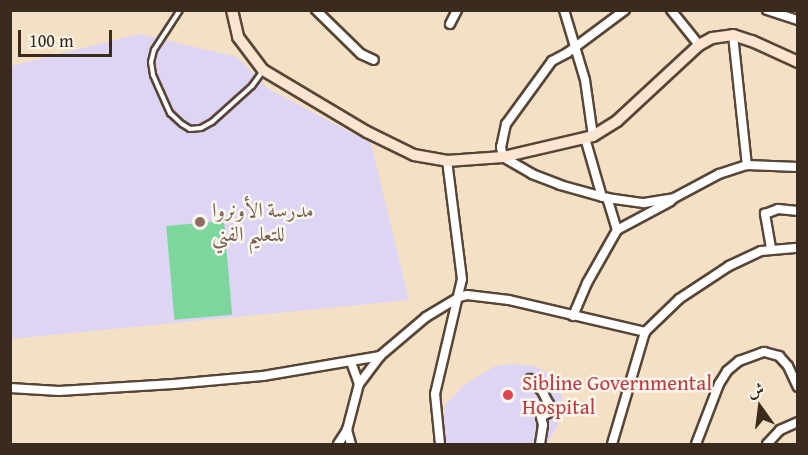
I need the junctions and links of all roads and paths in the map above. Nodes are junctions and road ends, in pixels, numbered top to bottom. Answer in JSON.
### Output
{"nodes":[{"id":1,"x":180,"y":10,"type":"edge"},
{"id":2,"x":232,"y":10,"type":"edge"},
{"id":3,"x":316,"y":10,"type":"edge"},
{"id":4,"x":457,"y":10,"type":"edge"},
{"id":5,"x":564,"y":10,"type":"edge"},
{"id":6,"x":625,"y":10,"type":"edge"},
{"id":7,"x":670,"y":10,"type":"edge"},
{"id":8,"x":767,"y":10,"type":"edge"},
{"id":9,"x":798,"y":20,"type":"edge"},
{"id":10,"x":450,"y":24,"type":"dead end"},
{"id":11,"x":733,"y":35,"type":"junction"},
{"id":12,"x":699,"y":45,"type":"junction"},
{"id":13,"x":575,"y":46,"type":"junction"},
{"id":14,"x":374,"y":60,"type":"dead end"},
{"id":15,"x":797,"y":60,"type":"edge"},
{"id":16,"x":263,"y":70,"type":"junction"},
{"id":17,"x":589,"y":137,"type":"junction"},
{"id":18,"x":502,"y":157,"type":"junction"},
{"id":19,"x":447,"y":161,"type":"junction"},
{"id":20,"x":747,"y":165,"type":"junction"},
{"id":21,"x":798,"y":167,"type":"edge"},
{"id":22,"x":604,"y":197,"type":"junction"},
{"id":23,"x":674,"y":198,"type":"junction"},
{"id":24,"x":798,"y":211,"type":"edge"},
{"id":25,"x":617,"y":230,"type":"junction"},
{"id":26,"x":771,"y":248,"type":"junction"},
{"id":27,"x":798,"y":248,"type":"edge"},
{"id":28,"x":459,"y":297,"type":"junction"},
{"id":29,"x":573,"y":316,"type":"junction"},
{"id":30,"x":645,"y":332,"type":"junction"},
{"id":31,"x":380,"y":356,"type":"junction"},
{"id":32,"x":351,"y":362,"type":"junction"},
{"id":33,"x":530,"y":379,"type":"dead end"},
{"id":34,"x":359,"y":384,"type":"junction"},
{"id":35,"x":798,"y":387,"type":"edge"},
{"id":36,"x":10,"y":388,"type":"edge"},
{"id":37,"x":798,"y":422,"type":"edge"},
{"id":38,"x":348,"y":430,"type":"junction"},
{"id":39,"x":338,"y":444,"type":"edge"},
{"id":40,"x":351,"y":444,"type":"edge"},
{"id":41,"x":440,"y":444,"type":"edge"},
{"id":42,"x":540,"y":444,"type":"edge"},
{"id":43,"x":612,"y":444,"type":"edge"},
{"id":44,"x":696,"y":444,"type":"edge"},
{"id":45,"x":767,"y":444,"type":"edge"}],
"edges":[{"from":1,"to":16,"type":"lane"},
{"from":2,"to":16,"type":"main road"},
{"from":3,"to":14,"type":"street"},
{"from":4,"to":10,"type":"street"},
{"from":5,"to":13,"type":"street"},
{"from":6,"to":13,"type":"street"},
{"from":7,"to":12,"type":"street"},
{"from":8,"to":9,"type":"street"},
{"from":11,"to":12,"type":"main road"},
{"from":11,"to":15,"type":"main road"},
{"from":11,"to":20,"type":"street"},
{"from":12,"to":17,"type":"main road"},
{"from":13,"to":17,"type":"street"},
{"from":13,"to":18,"type":"street"},
{"from":16,"to":19,"type":"main road"},
{"from":17,"to":18,"type":"main road"},
{"from":17,"to":22,"type":"street"},
{"from":18,"to":19,"type":"main road"},
{"from":18,"to":22,"type":"street"},
{"from":19,"to":28,"type":"street"},
{"from":20,"to":21,"type":"street"},
{"from":20,"to":23,"type":"street"},
{"from":22,"to":23,"type":"street"},
{"from":22,"to":25,"type":"street"},
{"from":23,"to":25,"type":"street"},
{"from":24,"to":26,"type":"street"},
{"from":25,"to":29,"type":"street"},
{"from":26,"to":27,"type":"street"},
{"from":26,"to":30,"type":"street"},
{"from":28,"to":29,"type":"street"},
{"from":28,"to":31,"type":"street"},
{"from":28,"to":41,"type":"street"},
{"from":29,"to":30,"type":"street"},
{"from":30,"to":43,"type":"street"},
{"from":31,"to":32,"type":"street"},
{"from":31,"to":34,"type":"street"},
{"from":32,"to":34,"type":"street"},
{"from":32,"to":36,"type":"street"},
{"from":33,"to":42,"type":"street"},
{"from":34,"to":38,"type":"street"},
{"from":35,"to":44,"type":"street"},
{"from":37,"to":45,"type":"street"},
{"from":38,"to":39,"type":"street"},
{"from":38,"to":40,"type":"street"}]}
